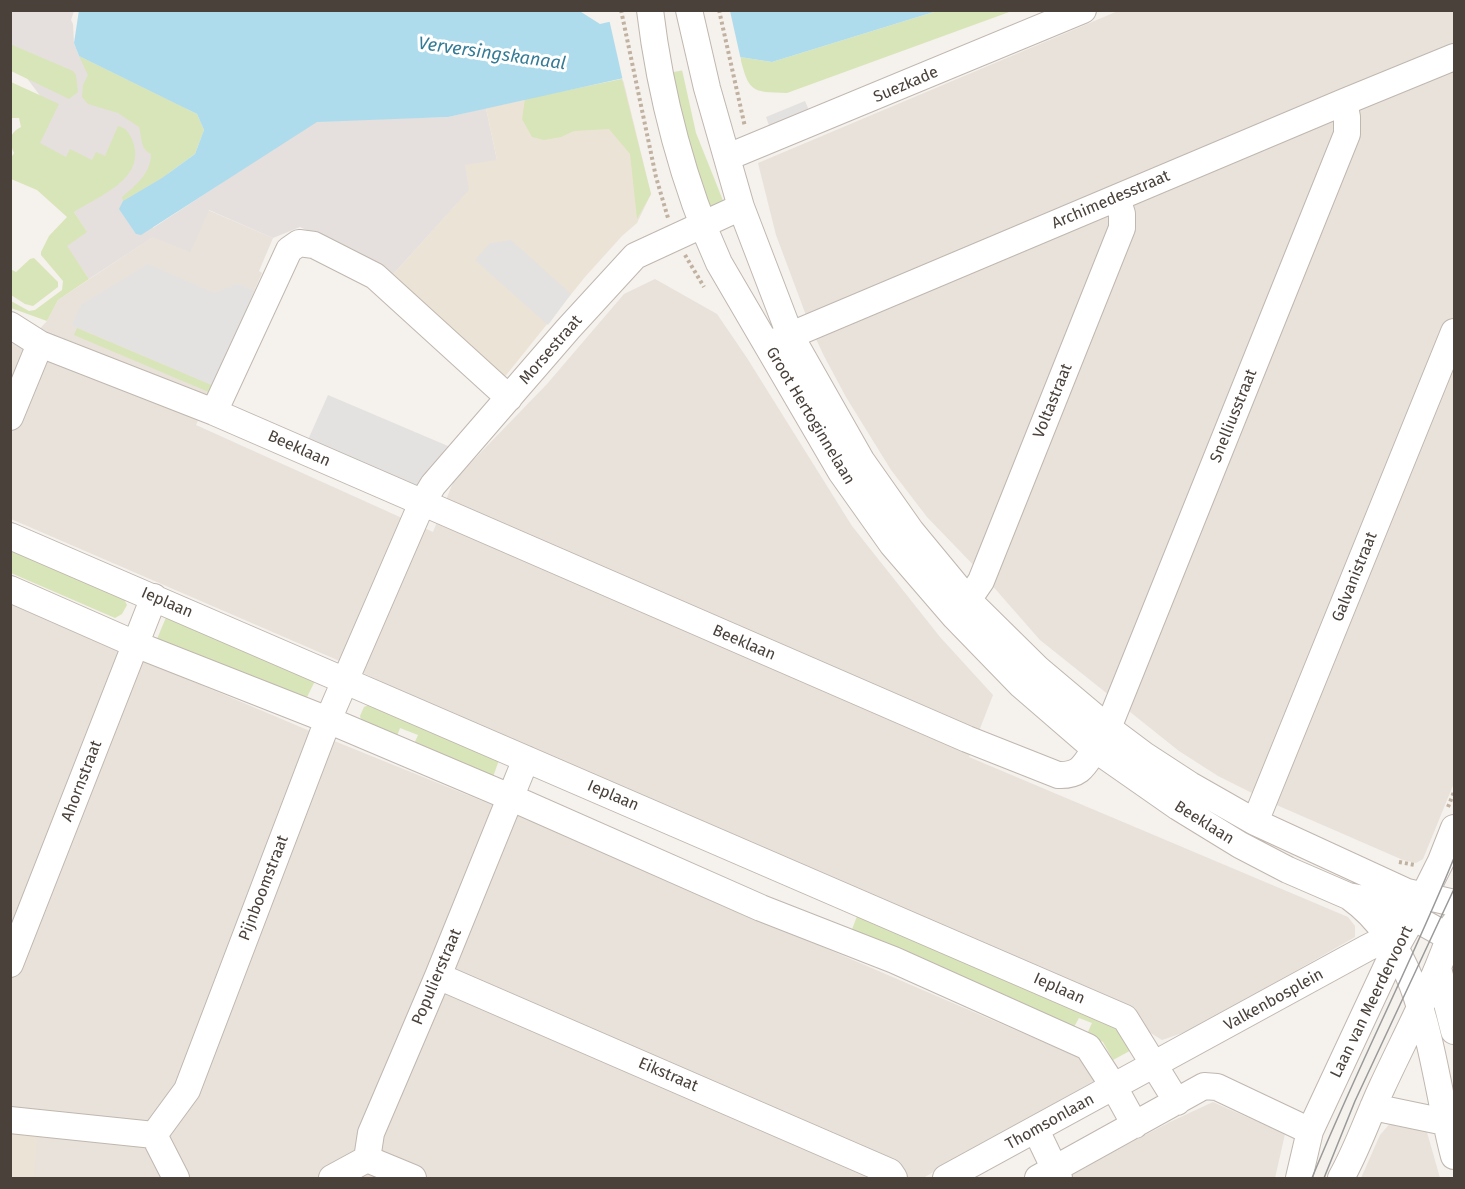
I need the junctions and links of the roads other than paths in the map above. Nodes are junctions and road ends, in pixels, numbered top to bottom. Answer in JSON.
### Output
{"nodes":[{"id":1,"x":650,"y":10,"type":"edge"},
{"id":2,"x":689,"y":10,"type":"edge"},
{"id":3,"x":1083,"y":10,"type":"edge"},
{"id":4,"x":1455,"y":57,"type":"edge"},
{"id":5,"x":1344,"y":102,"type":"junction"},
{"id":6,"x":739,"y":153,"type":"junction"},
{"id":7,"x":1117,"y":198,"type":"junction"},
{"id":8,"x":741,"y":207,"type":"junction"},
{"id":9,"x":703,"y":225,"type":"junction"},
{"id":10,"x":10,"y":326,"type":"edge"},
{"id":11,"x":1455,"y":332,"type":"edge"},
{"id":12,"x":779,"y":340,"type":"junction"},
{"id":13,"x":46,"y":346,"type":"junction"},
{"id":14,"x":509,"y":398,"type":"junction"},
{"id":15,"x":214,"y":412,"type":"junction"},
{"id":16,"x":10,"y":417,"type":"edge"},
{"id":17,"x":422,"y":503,"type":"junction"},
{"id":18,"x":10,"y":536,"type":"edge"},
{"id":19,"x":10,"y":589,"type":"edge"},
{"id":20,"x":154,"y":597,"type":"junction"},
{"id":21,"x":969,"y":600,"type":"junction"},
{"id":22,"x":135,"y":644,"type":"junction"},
{"id":23,"x":344,"y":680,"type":"junction"},
{"id":24,"x":328,"y":720,"type":"junction"},
{"id":25,"x":1102,"y":739,"type":"junction"},
{"id":26,"x":526,"y":759,"type":"junction"},
{"id":27,"x":512,"y":798,"type":"junction"},
{"id":28,"x":1255,"y":822,"type":"junction"},
{"id":29,"x":1455,"y":828,"type":"edge"},
{"id":30,"x":1348,"y":896,"type":"junction"},
{"id":31,"x":1455,"y":903,"type":"edge"},
{"id":32,"x":1418,"y":907,"type":"junction"},
{"id":33,"x":1453,"y":934,"type":"edge"},
{"id":34,"x":1395,"y":949,"type":"junction"},
{"id":35,"x":10,"y":964,"type":"edge"},
{"id":36,"x":1438,"y":968,"type":"junction"},
{"id":37,"x":438,"y":976,"type":"junction"},
{"id":38,"x":1419,"y":1008,"type":"junction"},
{"id":39,"x":1455,"y":1031,"type":"edge"},
{"id":40,"x":1154,"y":1063,"type":"junction"},
{"id":41,"x":1114,"y":1087,"type":"junction"},
{"id":42,"x":1177,"y":1102,"type":"junction"},
{"id":43,"x":1372,"y":1107,"type":"junction"},
{"id":44,"x":10,"y":1120,"type":"edge"},
{"id":45,"x":1445,"y":1122,"type":"junction"},
{"id":46,"x":1135,"y":1125,"type":"junction"},
{"id":47,"x":1036,"y":1130,"type":"junction"},
{"id":48,"x":1310,"y":1131,"type":"junction"},
{"id":49,"x":154,"y":1135,"type":"junction"},
{"id":50,"x":1455,"y":1156,"type":"edge"},
{"id":51,"x":367,"y":1159,"type":"junction"},
{"id":52,"x":1050,"y":1175,"type":"edge"},
{"id":53,"x":177,"y":1179,"type":"edge"},
{"id":54,"x":332,"y":1179,"type":"edge"},
{"id":55,"x":413,"y":1179,"type":"edge"},
{"id":56,"x":894,"y":1179,"type":"edge"},
{"id":57,"x":946,"y":1179,"type":"edge"},
{"id":58,"x":1299,"y":1179,"type":"edge"},
{"id":59,"x":1341,"y":1179,"type":"edge"}],
"edges":[{"from":1,"to":9,"type":"street","name":"Groot Hertoginnelaan"},
{"from":2,"to":6,"type":"street","name":"Groot Hertoginnelaan"},
{"from":3,"to":6,"type":"street","name":"Suezkade"},
{"from":4,"to":5,"type":"street","name":"Archimedesstraat"},
{"from":5,"to":7,"type":"street","name":"Archimedesstraat"},
{"from":5,"to":25,"type":"street","name":"Snelliusstraat"},
{"from":6,"to":8,"type":"street","name":"Groot Hertoginnelaan"},
{"from":7,"to":12,"type":"street","name":"Archimedesstraat"},
{"from":7,"to":21,"type":"street","name":"Voltastraat"},
{"from":8,"to":9,"type":"street"},
{"from":8,"to":12,"type":"street","name":"Groot Hertoginnelaan"},
{"from":9,"to":12,"type":"street","name":"Groot Hertoginnelaan"},
{"from":9,"to":14,"type":"street","name":"Morsestraat"},
{"from":10,"to":13,"type":"street","name":"Beeklaan"},
{"from":11,"to":28,"type":"street","name":"Galvanistraat"},
{"from":12,"to":21,"type":"street","name":"Groot Hertoginnelaan"},
{"from":12,"to":25,"type":"street","name":"Groot Hertoginnelaan"},
{"from":13,"to":15,"type":"street","name":"Beeklaan"},
{"from":13,"to":16,"type":"street"},
{"from":14,"to":15,"type":"street"},
{"from":14,"to":17,"type":"street","name":"Morsestraat"},
{"from":15,"to":17,"type":"street","name":"Beeklaan"},
{"from":17,"to":23,"type":"street","name":"Pijnboomstraat"},
{"from":17,"to":25,"type":"street","name":"Beeklaan"},
{"from":18,"to":20,"type":"street","name":"Ieplaan"},
{"from":19,"to":22,"type":"street"},
{"from":20,"to":22,"type":"street","name":"Ahornstraat"},
{"from":20,"to":23,"type":"street","name":"Ieplaan"},
{"from":21,"to":25,"type":"street","name":"Groot Hertoginnelaan"},
{"from":22,"to":24,"type":"street"},
{"from":22,"to":35,"type":"street","name":"Ahornstraat"},
{"from":23,"to":24,"type":"street","name":"Pijnboomstraat"},
{"from":23,"to":26,"type":"street","name":"Ieplaan"},
{"from":24,"to":27,"type":"street"},
{"from":24,"to":49,"type":"street","name":"Pijnboomstraat"},
{"from":25,"to":28,"type":"street","name":"Beeklaan"},
{"from":25,"to":30,"type":"street","name":"Beeklaan"},
{"from":26,"to":27,"type":"street","name":"Populierstraat"},
{"from":26,"to":40,"type":"street","name":"Ieplaan"},
{"from":27,"to":37,"type":"street","name":"Populierstraat"},
{"from":27,"to":41,"type":"street"},
{"from":28,"to":32,"type":"street","name":"Beeklaan"},
{"from":29,"to":32,"type":"street","name":"Laan van Meerdervoort"},
{"from":30,"to":32,"type":"street","name":"Beeklaan"},
{"from":30,"to":34,"type":"street"},
{"from":31,"to":32,"type":"street","name":"Beeklaan"},
{"from":32,"to":33,"type":"street","name":"Beeklaan"},
{"from":32,"to":34,"type":"street","name":"Laan van Meerdervoort"},
{"from":33,"to":36,"type":"street"},
{"from":34,"to":38,"type":"street"},
{"from":34,"to":40,"type":"street","name":"Valkenbosplein"},
{"from":34,"to":48,"type":"street","name":"Laan van Meerdervoort"},
{"from":36,"to":38,"type":"street"},
{"from":36,"to":39,"type":"street"},
{"from":37,"to":51,"type":"street","name":"Populierstraat"},
{"from":37,"to":56,"type":"street","name":"Eikstraat"},
{"from":38,"to":43,"type":"street"},
{"from":38,"to":45,"type":"street"},
{"from":40,"to":41,"type":"street","name":"Thomsonlaan"},
{"from":40,"to":42,"type":"street","name":"Ieplaan"},
{"from":41,"to":46,"type":"street"},
{"from":41,"to":47,"type":"street","name":"Thomsonlaan"},
{"from":42,"to":46,"type":"street"},
{"from":42,"to":48,"type":"street"},
{"from":43,"to":45,"type":"street"},
{"from":43,"to":59,"type":"street"},
{"from":44,"to":49,"type":"street"},
{"from":45,"to":50,"type":"street"},
{"from":46,"to":52,"type":"street"},
{"from":47,"to":52,"type":"street"},
{"from":47,"to":57,"type":"street","name":"Thomsonlaan"},
{"from":48,"to":58,"type":"street","name":"Laan van Meerdervoort"},
{"from":49,"to":53,"type":"street"},
{"from":51,"to":54,"type":"street"},
{"from":51,"to":55,"type":"street"}]}
